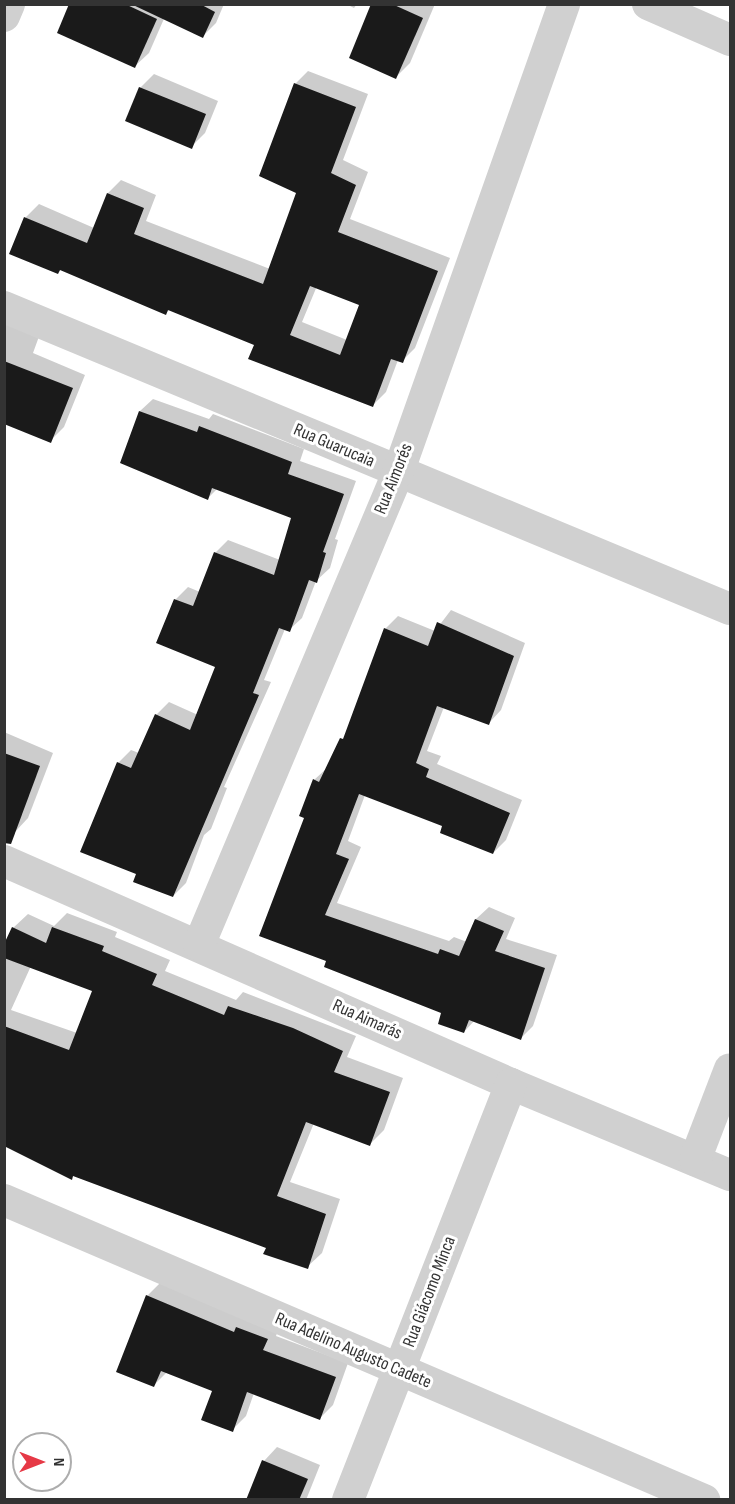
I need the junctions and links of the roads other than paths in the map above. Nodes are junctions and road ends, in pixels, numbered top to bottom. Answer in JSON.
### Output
{"nodes":[{"id":1,"x":9,"y":4,"type":"edge"},
{"id":2,"x":564,"y":4,"type":"edge"},
{"id":3,"x":648,"y":4,"type":"edge"},
{"id":4,"x":4,"y":16,"type":"edge"},
{"id":5,"x":730,"y":40,"type":"edge"},
{"id":6,"x":4,"y":307,"type":"edge"},
{"id":7,"x":398,"y":473,"type":"junction"},
{"id":8,"x":730,"y":609,"type":"edge"},
{"id":9,"x":4,"y":861,"type":"edge"},
{"id":10,"x":199,"y":945,"type":"junction"},
{"id":11,"x":730,"y":1069,"type":"edge"},
{"id":12,"x":511,"y":1084,"type":"junction"},
{"id":13,"x":695,"y":1160,"type":"junction"},
{"id":14,"x":730,"y":1175,"type":"edge"},
{"id":15,"x":4,"y":1200,"type":"edge"},
{"id":16,"x":399,"y":1371,"type":"junction"},
{"id":17,"x":348,"y":1500,"type":"edge"},
{"id":18,"x":704,"y":1500,"type":"edge"}],
"edges":[{"from":1,"to":4,"type":"street"},
{"from":2,"to":7,"type":"street","name":"Rua Aimorés"},
{"from":3,"to":5,"type":"street"},
{"from":6,"to":7,"type":"street","name":"Rua Guarucaia"},
{"from":7,"to":8,"type":"street","name":"Rua Guarucaia"},
{"from":7,"to":10,"type":"street","name":"Rua Aimorés"},
{"from":9,"to":10,"type":"street","name":"Rua Aimarás"},
{"from":10,"to":12,"type":"street","name":"Rua Aimarás"},
{"from":11,"to":13,"type":"street"},
{"from":12,"to":13,"type":"street","name":"Rua Aimarás"},
{"from":12,"to":16,"type":"street","name":"Rua Giácomo Minca"},
{"from":13,"to":14,"type":"street","name":"Rua Aimarás"},
{"from":15,"to":16,"type":"street","name":"Rua Adelino Augusto Cadete"},
{"from":16,"to":17,"type":"street","name":"Rua Giácomo Minca"},
{"from":16,"to":18,"type":"street","name":"Rua Adelino Augusto Cadete"}]}
